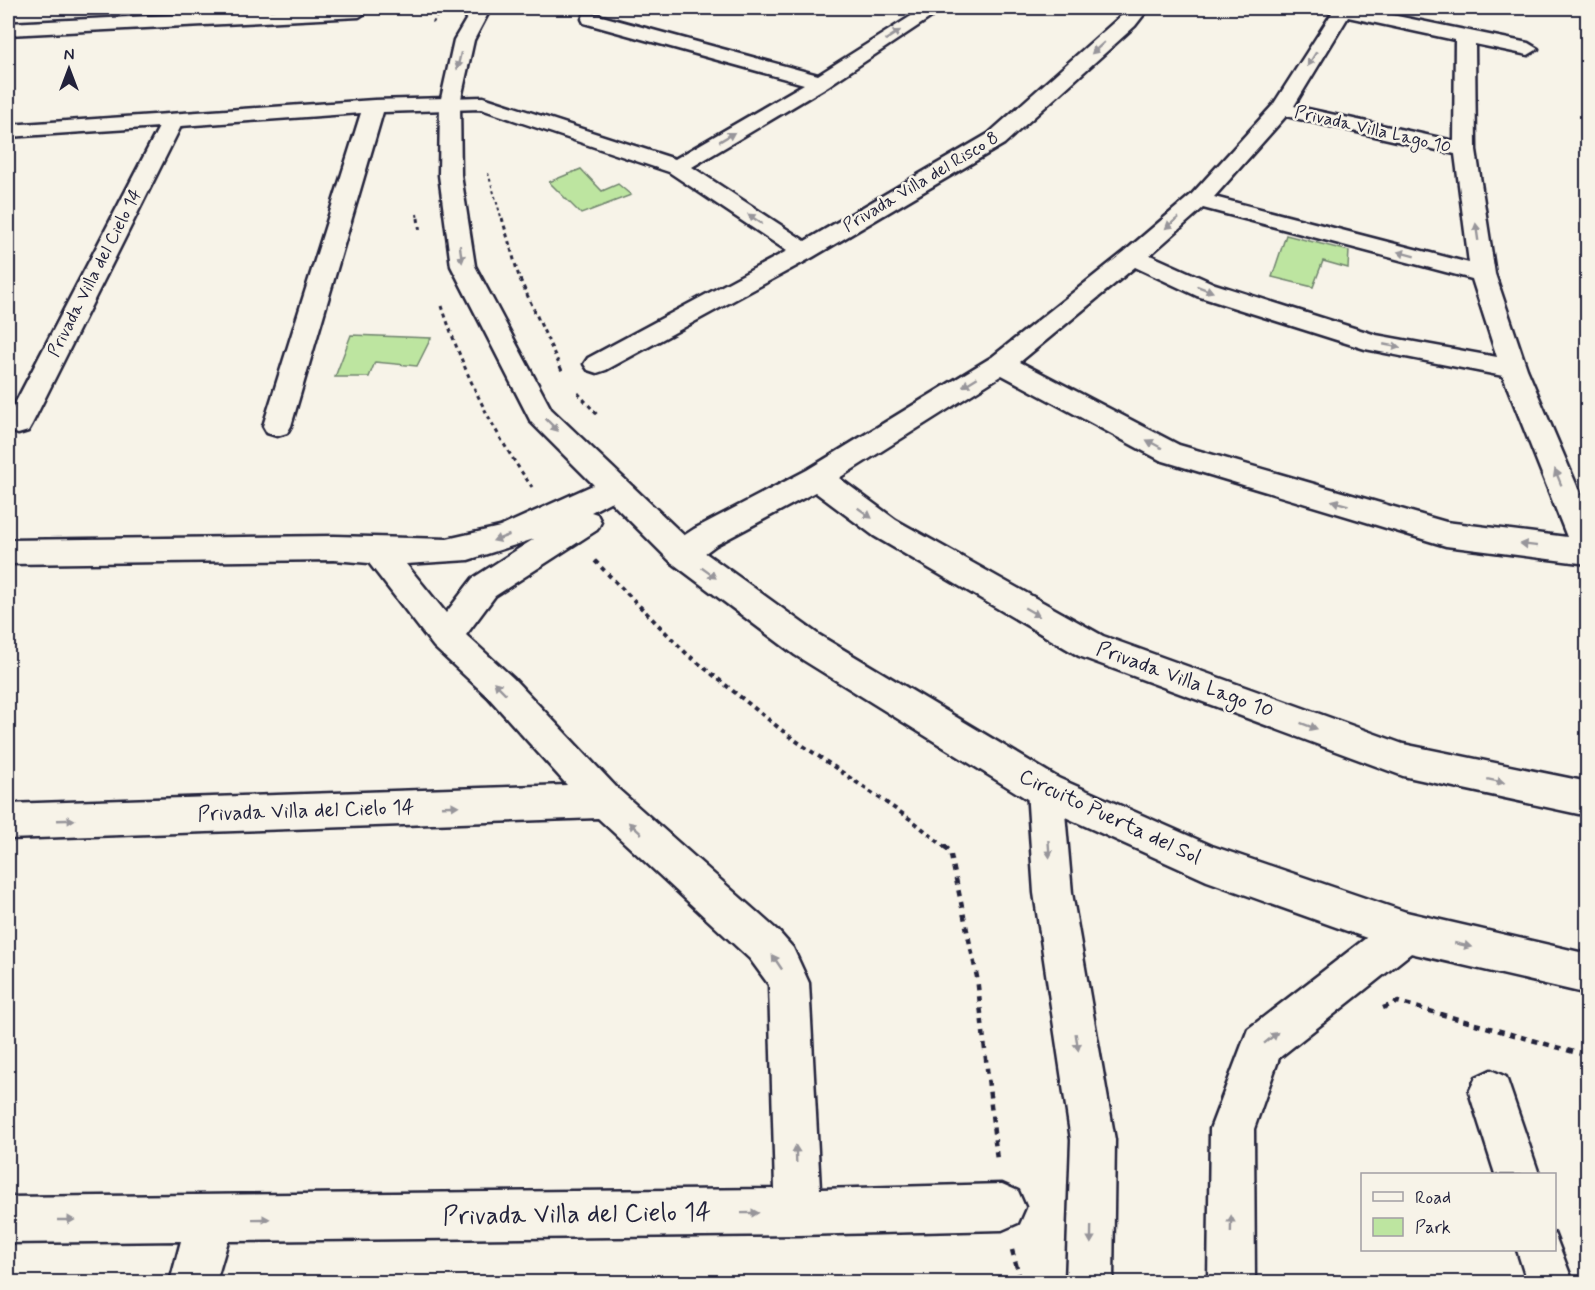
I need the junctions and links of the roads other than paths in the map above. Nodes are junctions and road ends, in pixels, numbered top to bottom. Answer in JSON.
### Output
{"nodes":[{"id":1,"x":482,"y":8,"type":"edge"},
{"id":2,"x":936,"y":8,"type":"edge"},
{"id":3,"x":1140,"y":8,"type":"edge"},
{"id":4,"x":1338,"y":9,"type":"edge"},
{"id":5,"x":359,"y":14,"type":"edge"},
{"id":6,"x":591,"y":19,"type":"dead end"},
{"id":7,"x":8,"y":29,"type":"edge"},
{"id":8,"x":1465,"y":36,"type":"junction"},
{"id":9,"x":1528,"y":49,"type":"dead end"},
{"id":10,"x":821,"y":81,"type":"junction"},
{"id":11,"x":450,"y":103,"type":"junction"},
{"id":12,"x":374,"y":106,"type":"junction"},
{"id":13,"x":1281,"y":109,"type":"junction"},
{"id":14,"x":173,"y":121,"type":"junction"},
{"id":15,"x":8,"y":131,"type":"edge"},
{"id":16,"x":1465,"y":150,"type":"junction"},
{"id":17,"x":677,"y":167,"type":"junction"},
{"id":18,"x":1199,"y":200,"type":"junction"},
{"id":19,"x":804,"y":252,"type":"junction"},
{"id":20,"x":1133,"y":257,"type":"junction"},
{"id":21,"x":1483,"y":274,"type":"junction"},
{"id":22,"x":597,"y":363,"type":"dead end"},
{"id":23,"x":1001,"y":363,"type":"junction"},
{"id":24,"x":1514,"y":369,"type":"junction"},
{"id":25,"x":18,"y":424,"type":"dead end"},
{"id":26,"x":277,"y":426,"type":"dead end"},
{"id":27,"x":817,"y":478,"type":"junction"},
{"id":28,"x":620,"y":493,"type":"junction"},
{"id":29,"x":563,"y":525,"type":"junction"},
{"id":30,"x":693,"y":544,"type":"junction"},
{"id":31,"x":378,"y":551,"type":"junction"},
{"id":32,"x":1587,"y":551,"type":"edge"},
{"id":33,"x":8,"y":552,"type":"edge"},
{"id":34,"x":446,"y":637,"type":"junction"},
{"id":35,"x":1045,"y":790,"type":"junction"},
{"id":36,"x":1587,"y":799,"type":"edge"},
{"id":37,"x":605,"y":801,"type":"junction"},
{"id":38,"x":8,"y":822,"type":"edge"},
{"id":39,"x":1406,"y":932,"type":"junction"},
{"id":40,"x":1587,"y":974,"type":"edge"},
{"id":41,"x":1491,"y":1092,"type":"dead end"},
{"id":42,"x":1517,"y":1173,"type":"edge"},
{"id":43,"x":1002,"y":1207,"type":"road end"},
{"id":44,"x":798,"y":1212,"type":"junction"},
{"id":45,"x":211,"y":1219,"type":"junction"},
{"id":46,"x":8,"y":1220,"type":"edge"},
{"id":47,"x":1540,"y":1251,"type":"edge"},
{"id":48,"x":193,"y":1282,"type":"edge"},
{"id":49,"x":1090,"y":1282,"type":"edge"},
{"id":50,"x":1231,"y":1282,"type":"edge"},
{"id":51,"x":1550,"y":1282,"type":"edge"}],
"edges":[{"from":1,"to":11,"type":"street","name":"Circuito Puerta del Sol","one_way":true},
{"from":10,"to":2,"type":"street","one_way":true},
{"from":3,"to":19,"type":"street","name":"Privada Villa del Risco 8","one_way":true},
{"from":4,"to":8,"type":"street","name":"Privada Villa Lago 10"},
{"from":4,"to":13,"type":"street","name":"Privada Villa Lago 10","one_way":true},
{"from":5,"to":7,"type":"street"},
{"from":6,"to":10,"type":"street"},
{"from":8,"to":9,"type":"street","name":"Privada Villa Lago 10"},
{"from":8,"to":16,"type":"street","name":"Privada Villa Lago 10"},
{"from":17,"to":10,"type":"street","one_way":true},
{"from":11,"to":12,"type":"street"},
{"from":11,"to":17,"type":"street"},
{"from":11,"to":28,"type":"street","name":"Circuito Puerta del Sol","one_way":true},
{"from":12,"to":14,"type":"street"},
{"from":12,"to":26,"type":"street"},
{"from":13,"to":16,"type":"street","name":"Privada Villa Lago 10"},
{"from":13,"to":18,"type":"street","name":"Privada Villa Lago 10"},
{"from":14,"to":15,"type":"street"},
{"from":14,"to":25,"type":"street","name":"Privada Villa del Cielo 14"},
{"from":21,"to":16,"type":"street","name":"Privada Villa Lago 10","one_way":true},
{"from":19,"to":17,"type":"street","one_way":true},
{"from":18,"to":20,"type":"street","name":"Privada Villa Lago 10","one_way":true},
{"from":21,"to":18,"type":"street","one_way":true},
{"from":19,"to":22,"type":"street","name":"Privada Villa del Risco 8"},
{"from":20,"to":23,"type":"street","name":"Privada Villa Lago 10"},
{"from":20,"to":24,"type":"street","one_way":true},
{"from":21,"to":24,"type":"street","name":"Privada Villa Lago 10"},
{"from":23,"to":27,"type":"street","name":"Privada Villa Lago 10","one_way":true},
{"from":32,"to":23,"type":"street","name":"Privada Villa Lago 10","one_way":true},
{"from":32,"to":24,"type":"street","name":"Privada Villa Lago 10","one_way":true},
{"from":27,"to":30,"type":"street","name":"Privada Villa Lago 10"},
{"from":27,"to":36,"type":"street","name":"Privada Villa Lago 10","one_way":true},
{"from":28,"to":29,"type":"street"},
{"from":28,"to":30,"type":"street","name":"Circuito Puerta del Sol"},
{"from":29,"to":31,"type":"street","one_way":true},
{"from":29,"to":34,"type":"street"},
{"from":30,"to":35,"type":"street","name":"Circuito Puerta del Sol","one_way":true},
{"from":31,"to":33,"type":"street"},
{"from":31,"to":34,"type":"street"},
{"from":37,"to":34,"type":"street","one_way":true},
{"from":35,"to":39,"type":"street","name":"Circuito Puerta del Sol"},
{"from":35,"to":49,"type":"street","one_way":true},
{"from":38,"to":37,"type":"street","name":"Privada Villa del Cielo 14","one_way":true},
{"from":44,"to":37,"type":"street","one_way":true},
{"from":39,"to":40,"type":"street","name":"Circuito Puerta del Sol","one_way":true},
{"from":50,"to":39,"type":"street","one_way":true},
{"from":41,"to":42,"type":"street"},
{"from":43,"to":44,"type":"street","name":"Privada Villa del Cielo 14"},
{"from":45,"to":44,"type":"street","name":"Privada Villa del Cielo 14","one_way":true},
{"from":46,"to":45,"type":"street","name":"Privada Villa del Cielo 14","one_way":true},
{"from":45,"to":48,"type":"street"},
{"from":47,"to":51,"type":"street"}]}
